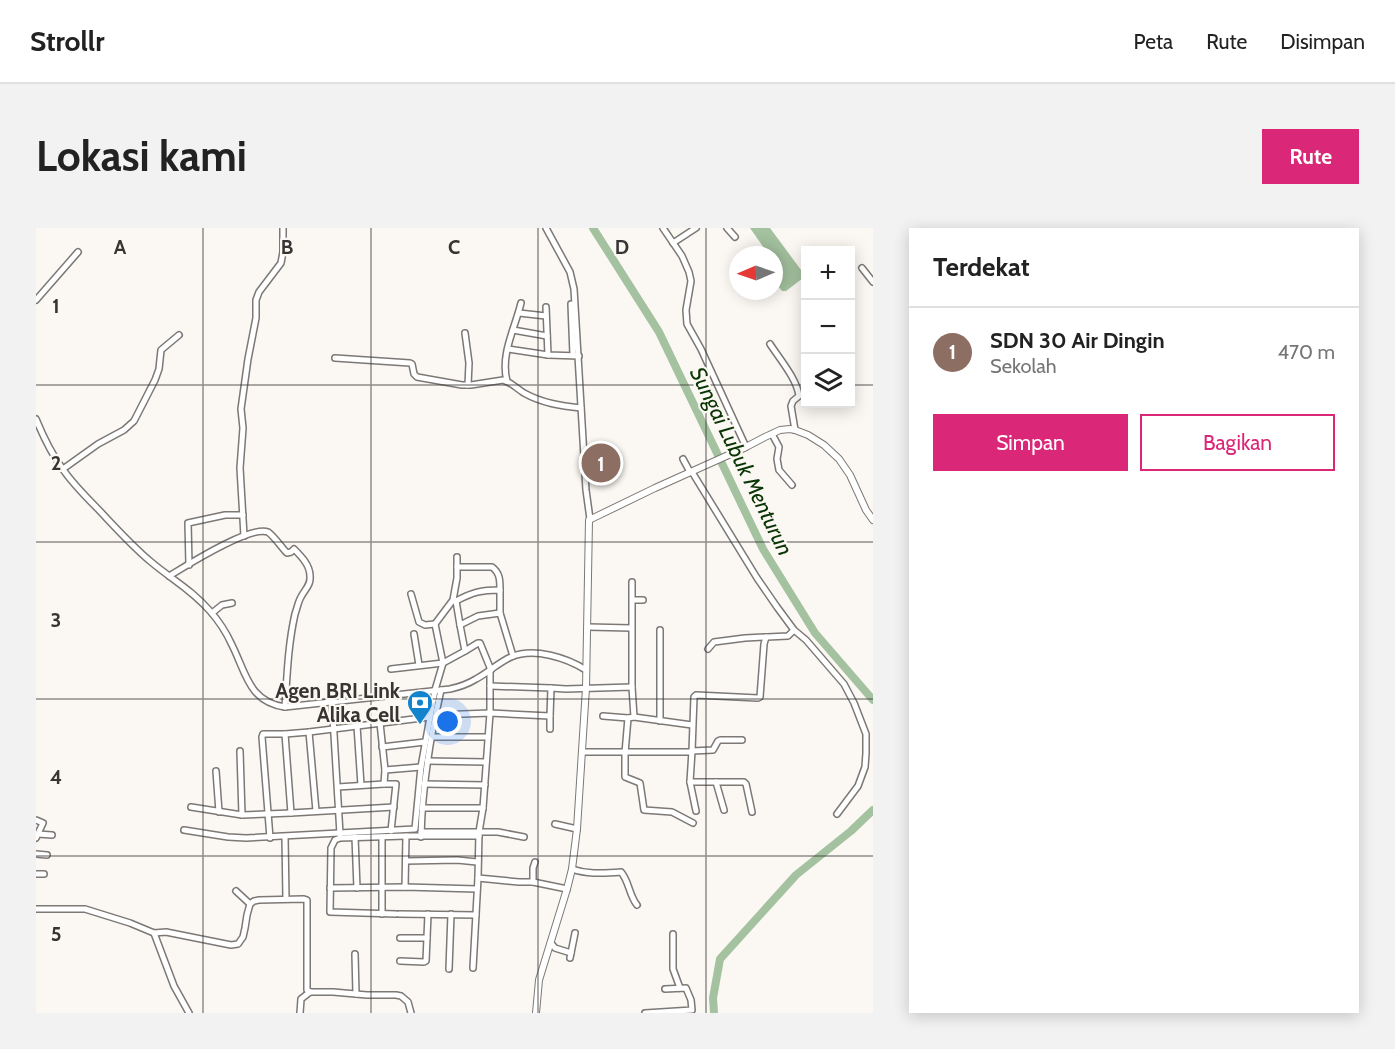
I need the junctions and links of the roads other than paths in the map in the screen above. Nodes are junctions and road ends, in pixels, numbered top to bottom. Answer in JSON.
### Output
{"nodes":[{"id":1,"x":282,"y":228,"type":"edge"},
{"id":2,"x":546,"y":228,"type":"edge"},
{"id":3,"x":663,"y":228,"type":"edge"},
{"id":4,"x":696,"y":228,"type":"edge"},
{"id":5,"x":727,"y":228,"type":"edge"},
{"id":6,"x":735,"y":237,"type":"dead end"},
{"id":7,"x":673,"y":243,"type":"junction"},
{"id":8,"x":78,"y":252,"type":"dead end"},
{"id":9,"x":862,"y":268,"type":"dead end"},
{"id":10,"x":873,"y":282,"type":"edge"},
{"id":11,"x":36,"y":300,"type":"edge"},
{"id":12,"x":521,"y":303,"type":"dead end"},
{"id":13,"x":571,"y":304,"type":"dead end"},
{"id":14,"x":546,"y":307,"type":"dead end"},
{"id":15,"x":519,"y":313,"type":"junction"},
{"id":16,"x":546,"y":316,"type":"junction"},
{"id":17,"x":513,"y":330,"type":"junction"},
{"id":18,"x":465,"y":333,"type":"dead end"},
{"id":19,"x":179,"y":335,"type":"dead end"},
{"id":20,"x":548,"y":336,"type":"junction"},
{"id":21,"x":770,"y":344,"type":"dead end"},
{"id":22,"x":508,"y":349,"type":"junction"},
{"id":23,"x":548,"y":355,"type":"junction"},
{"id":24,"x":576,"y":356,"type":"junction"},
{"id":25,"x":335,"y":358,"type":"dead end"},
{"id":26,"x":507,"y":381,"type":"junction"},
{"id":27,"x":468,"y":385,"type":"junction"},
{"id":28,"x":581,"y":408,"type":"junction"},
{"id":29,"x":36,"y":419,"type":"edge"},
{"id":30,"x":795,"y":430,"type":"junction"},
{"id":31,"x":772,"y":434,"type":"junction"},
{"id":32,"x":744,"y":448,"type":"junction"},
{"id":33,"x":683,"y":459,"type":"dead end"},
{"id":34,"x":63,"y":470,"type":"junction"},
{"id":35,"x":691,"y":472,"type":"junction"},
{"id":36,"x":792,"y":485,"type":"dead end"},
{"id":37,"x":243,"y":515,"type":"junction"},
{"id":38,"x":590,"y":519,"type":"junction"},
{"id":39,"x":873,"y":520,"type":"edge"},
{"id":40,"x":244,"y":536,"type":"junction"},
{"id":41,"x":457,"y":557,"type":"dead end"},
{"id":42,"x":189,"y":564,"type":"junction"},
{"id":43,"x":457,"y":567,"type":"junction"},
{"id":44,"x":169,"y":576,"type":"junction"},
{"id":45,"x":632,"y":582,"type":"dead end"},
{"id":46,"x":500,"y":590,"type":"junction"},
{"id":47,"x":411,"y":594,"type":"dead end"},
{"id":48,"x":633,"y":600,"type":"junction"},
{"id":49,"x":643,"y":600,"type":"dead end"},
{"id":50,"x":455,"y":601,"type":"junction"},
{"id":51,"x":232,"y":603,"type":"dead end"},
{"id":52,"x":212,"y":613,"type":"junction"},
{"id":53,"x":500,"y":613,"type":"junction"},
{"id":54,"x":435,"y":624,"type":"junction"},
{"id":55,"x":460,"y":625,"type":"junction"},
{"id":56,"x":588,"y":627,"type":"junction"},
{"id":57,"x":631,"y":628,"type":"junction"},
{"id":58,"x":660,"y":630,"type":"dead end"},
{"id":59,"x":794,"y":630,"type":"junction"},
{"id":60,"x":414,"y":634,"type":"dead end"},
{"id":61,"x":766,"y":637,"type":"junction"},
{"id":62,"x":708,"y":649,"type":"dead end"},
{"id":63,"x":465,"y":651,"type":"junction"},
{"id":64,"x":513,"y":656,"type":"junction"},
{"id":65,"x":443,"y":663,"type":"junction"},
{"id":66,"x":419,"y":665,"type":"junction"},
{"id":67,"x":391,"y":669,"type":"dead end"},
{"id":68,"x":490,"y":670,"type":"junction"},
{"id":69,"x":586,"y":670,"type":"junction"},
{"id":70,"x":490,"y":686,"type":"junction"},
{"id":71,"x":632,"y":687,"type":"junction"},
{"id":72,"x":551,"y":688,"type":"junction"},
{"id":73,"x":586,"y":688,"type":"junction"},
{"id":74,"x":438,"y":690,"type":"junction"},
{"id":75,"x":332,"y":701,"type":"junction"},
{"id":76,"x":285,"y":707,"type":"junction"},
{"id":77,"x":490,"y":713,"type":"junction"},
{"id":78,"x":433,"y":716,"type":"junction"},
{"id":79,"x":550,"y":716,"type":"junction"},
{"id":80,"x":603,"y":716,"type":"dead end"},
{"id":81,"x":631,"y":718,"type":"junction"},
{"id":82,"x":660,"y":721,"type":"junction"},
{"id":83,"x":380,"y":723,"type":"junction"},
{"id":84,"x":692,"y":725,"type":"junction"},
{"id":85,"x":357,"y":726,"type":"junction"},
{"id":86,"x":334,"y":729,"type":"junction"},
{"id":87,"x":550,"y":729,"type":"dead end"},
{"id":88,"x":309,"y":732,"type":"junction"},
{"id":89,"x":285,"y":734,"type":"junction"},
{"id":90,"x":432,"y":737,"type":"junction"},
{"id":91,"x":488,"y":737,"type":"junction"},
{"id":92,"x":742,"y":740,"type":"dead end"},
{"id":93,"x":425,"y":742,"type":"junction"},
{"id":94,"x":382,"y":747,"type":"junction"},
{"id":95,"x":240,"y":750,"type":"dead end"},
{"id":96,"x":583,"y":752,"type":"junction"},
{"id":97,"x":692,"y":752,"type":"junction"},
{"id":98,"x":625,"y":753,"type":"junction"},
{"id":99,"x":427,"y":761,"type":"junction"},
{"id":100,"x":486,"y":762,"type":"junction"},
{"id":101,"x":421,"y":767,"type":"junction"},
{"id":102,"x":399,"y":769,"type":"junction"},
{"id":103,"x":385,"y":770,"type":"junction"},
{"id":104,"x":216,"y":771,"type":"dead end"},
{"id":105,"x":690,"y":782,"type":"junction"},
{"id":106,"x":716,"y":782,"type":"junction"},
{"id":107,"x":396,"y":783,"type":"junction"},
{"id":108,"x":384,"y":784,"type":"junction"},
{"id":109,"x":424,"y":784,"type":"junction"},
{"id":110,"x":361,"y":785,"type":"junction"},
{"id":111,"x":484,"y":785,"type":"junction"},
{"id":112,"x":338,"y":787,"type":"junction"},
{"id":113,"x":191,"y":807,"type":"dead end"},
{"id":114,"x":394,"y":807,"type":"junction"},
{"id":115,"x":422,"y":808,"type":"junction"},
{"id":116,"x":483,"y":808,"type":"junction"},
{"id":117,"x":724,"y":810,"type":"dead end"},
{"id":118,"x":316,"y":811,"type":"junction"},
{"id":119,"x":339,"y":811,"type":"junction"},
{"id":120,"x":219,"y":812,"type":"junction"},
{"id":121,"x":696,"y":812,"type":"dead end"},
{"id":122,"x":752,"y":812,"type":"dead end"},
{"id":123,"x":291,"y":813,"type":"junction"},
{"id":124,"x":268,"y":814,"type":"junction"},
{"id":125,"x":837,"y":814,"type":"dead end"},
{"id":126,"x":242,"y":815,"type":"junction"},
{"id":127,"x":36,"y":820,"type":"edge"},
{"id":128,"x":693,"y":823,"type":"dead end"},
{"id":129,"x":555,"y":824,"type":"dead end"},
{"id":130,"x":577,"y":829,"type":"junction"},
{"id":131,"x":184,"y":830,"type":"dead end"},
{"id":132,"x":391,"y":831,"type":"junction"},
{"id":133,"x":340,"y":834,"type":"junction"},
{"id":134,"x":421,"y":834,"type":"junction"},
{"id":135,"x":479,"y":834,"type":"junction"},
{"id":136,"x":52,"y":835,"type":"dead end"},
{"id":137,"x":37,"y":836,"type":"edge"},
{"id":138,"x":406,"y":836,"type":"junction"},
{"id":139,"x":285,"y":837,"type":"junction"},
{"id":140,"x":355,"y":837,"type":"junction"},
{"id":141,"x":382,"y":837,"type":"junction"},
{"id":142,"x":524,"y":837,"type":"dead end"},
{"id":143,"x":270,"y":838,"type":"junction"},
{"id":144,"x":36,"y":854,"type":"edge"},
{"id":145,"x":47,"y":855,"type":"dead end"},
{"id":146,"x":406,"y":861,"type":"junction"},
{"id":147,"x":477,"y":862,"type":"junction"},
{"id":148,"x":535,"y":862,"type":"dead end"},
{"id":149,"x":572,"y":869,"type":"junction"},
{"id":150,"x":36,"y":874,"type":"edge"},
{"id":151,"x":44,"y":874,"type":"dead end"},
{"id":152,"x":478,"y":878,"type":"junction"},
{"id":153,"x":533,"y":882,"type":"junction"},
{"id":154,"x":405,"y":887,"type":"junction"},
{"id":155,"x":330,"y":888,"type":"junction"},
{"id":156,"x":357,"y":888,"type":"junction"},
{"id":157,"x":382,"y":888,"type":"junction"},
{"id":158,"x":477,"y":889,"type":"junction"},
{"id":159,"x":567,"y":889,"type":"junction"},
{"id":160,"x":236,"y":891,"type":"dead end"},
{"id":161,"x":286,"y":899,"type":"junction"},
{"id":162,"x":250,"y":904,"type":"junction"},
{"id":163,"x":637,"y":905,"type":"dead end"},
{"id":164,"x":36,"y":909,"type":"edge"},
{"id":165,"x":382,"y":914,"type":"junction"},
{"id":166,"x":428,"y":914,"type":"junction"},
{"id":167,"x":451,"y":915,"type":"junction"},
{"id":168,"x":476,"y":915,"type":"junction"},
{"id":169,"x":154,"y":933,"type":"junction"},
{"id":170,"x":575,"y":933,"type":"dead end"},
{"id":171,"x":673,"y":934,"type":"dead end"},
{"id":172,"x":400,"y":938,"type":"dead end"},
{"id":173,"x":428,"y":938,"type":"junction"},
{"id":174,"x":551,"y":943,"type":"junction"},
{"id":175,"x":356,"y":954,"type":"dead end"},
{"id":176,"x":400,"y":962,"type":"dead end"},
{"id":177,"x":473,"y":968,"type":"dead end"},
{"id":178,"x":449,"y":969,"type":"dead end"},
{"id":179,"x":680,"y":988,"type":"junction"},
{"id":180,"x":665,"y":989,"type":"dead end"},
{"id":181,"x":309,"y":992,"type":"junction"},
{"id":182,"x":356,"y":994,"type":"junction"},
{"id":183,"x":189,"y":1013,"type":"edge"},
{"id":184,"x":300,"y":1013,"type":"edge"},
{"id":185,"x":411,"y":1013,"type":"edge"},
{"id":186,"x":536,"y":1013,"type":"edge"},
{"id":187,"x":645,"y":1013,"type":"edge"}],
"edges":[{"from":1,"to":37,"type":"street"},
{"from":2,"to":24,"type":"street"},
{"from":3,"to":7,"type":"street"},
{"from":4,"to":7,"type":"street"},
{"from":5,"to":6,"type":"street"},
{"from":7,"to":32,"type":"street"},
{"from":8,"to":11,"type":"street"},
{"from":9,"to":10,"type":"street"},
{"from":12,"to":15,"type":"street"},
{"from":13,"to":24,"type":"street"},
{"from":14,"to":16,"type":"street"},
{"from":15,"to":16,"type":"street"},
{"from":15,"to":17,"type":"street"},
{"from":16,"to":20,"type":"street"},
{"from":17,"to":20,"type":"street"},
{"from":17,"to":22,"type":"street"},
{"from":18,"to":27,"type":"street"},
{"from":19,"to":34,"type":"street"},
{"from":20,"to":23,"type":"street"},
{"from":21,"to":30,"type":"street"},
{"from":22,"to":23,"type":"street"},
{"from":22,"to":26,"type":"street"},
{"from":23,"to":24,"type":"street"},
{"from":24,"to":28,"type":"street"},
{"from":25,"to":27,"type":"street"},
{"from":26,"to":27,"type":"street"},
{"from":26,"to":28,"type":"street"},
{"from":28,"to":38,"type":"street"},
{"from":29,"to":34,"type":"street"},
{"from":30,"to":31,"type":"street"},
{"from":30,"to":39,"type":"street"},
{"from":31,"to":32,"type":"street"},
{"from":31,"to":36,"type":"street"},
{"from":32,"to":35,"type":"street"},
{"from":33,"to":35,"type":"street"},
{"from":34,"to":44,"type":"street"},
{"from":35,"to":38,"type":"street"},
{"from":35,"to":59,"type":"street"},
{"from":37,"to":40,"type":"street"},
{"from":37,"to":42,"type":"street"},
{"from":38,"to":56,"type":"street"},
{"from":40,"to":42,"type":"street"},
{"from":40,"to":76,"type":"street"},
{"from":41,"to":43,"type":"street"},
{"from":42,"to":44,"type":"street"},
{"from":43,"to":46,"type":"street"},
{"from":43,"to":50,"type":"street"},
{"from":44,"to":52,"type":"street"},
{"from":45,"to":48,"type":"street"},
{"from":46,"to":50,"type":"street"},
{"from":46,"to":53,"type":"street"},
{"from":47,"to":54,"type":"street"},
{"from":48,"to":49,"type":"street"},
{"from":48,"to":57,"type":"street"},
{"from":50,"to":54,"type":"street"},
{"from":50,"to":55,"type":"street"},
{"from":51,"to":52,"type":"street"},
{"from":52,"to":76,"type":"street"},
{"from":53,"to":55,"type":"street"},
{"from":53,"to":64,"type":"street"},
{"from":54,"to":65,"type":"street"},
{"from":55,"to":63,"type":"street"},
{"from":56,"to":57,"type":"street"},
{"from":56,"to":69,"type":"street"},
{"from":57,"to":71,"type":"street"},
{"from":58,"to":82,"type":"street"},
{"from":59,"to":61,"type":"street"},
{"from":59,"to":125,"type":"street"},
{"from":60,"to":66,"type":"street"},
{"from":61,"to":62,"type":"street"},
{"from":61,"to":84,"type":"street"},
{"from":63,"to":65,"type":"street"},
{"from":63,"to":68,"type":"street"},
{"from":64,"to":68,"type":"street"},
{"from":64,"to":69,"type":"street"},
{"from":65,"to":66,"type":"street"},
{"from":65,"to":74,"type":"street"},
{"from":66,"to":67,"type":"street"},
{"from":68,"to":70,"type":"street"},
{"from":68,"to":74,"type":"street"},
{"from":69,"to":73,"type":"street"},
{"from":70,"to":72,"type":"street"},
{"from":70,"to":77,"type":"street"},
{"from":71,"to":73,"type":"street"},
{"from":71,"to":81,"type":"street"},
{"from":72,"to":73,"type":"street"},
{"from":72,"to":79,"type":"street"},
{"from":73,"to":96,"type":"street"},
{"from":74,"to":75,"type":"street"},
{"from":74,"to":78,"type":"street"},
{"from":75,"to":76,"type":"street"},
{"from":75,"to":86,"type":"street"},
{"from":77,"to":78,"type":"street"},
{"from":77,"to":79,"type":"street"},
{"from":77,"to":91,"type":"street"},
{"from":78,"to":83,"type":"street"},
{"from":78,"to":90,"type":"street"},
{"from":78,"to":93,"type":"street"},
{"from":79,"to":87,"type":"street"},
{"from":80,"to":81,"type":"street"},
{"from":81,"to":82,"type":"street"},
{"from":81,"to":98,"type":"street"},
{"from":82,"to":84,"type":"street"},
{"from":83,"to":85,"type":"street"},
{"from":83,"to":94,"type":"street"},
{"from":84,"to":97,"type":"street"},
{"from":85,"to":86,"type":"street"},
{"from":85,"to":110,"type":"street"},
{"from":86,"to":88,"type":"street"},
{"from":86,"to":112,"type":"street"},
{"from":88,"to":89,"type":"street"},
{"from":88,"to":118,"type":"street"},
{"from":89,"to":123,"type":"street"},
{"from":89,"to":124,"type":"street"},
{"from":90,"to":91,"type":"street"},
{"from":90,"to":99,"type":"street"},
{"from":91,"to":100,"type":"street"},
{"from":92,"to":97,"type":"street"},
{"from":93,"to":94,"type":"street"},
{"from":93,"to":101,"type":"street"},
{"from":94,"to":103,"type":"street"},
{"from":95,"to":126,"type":"street"},
{"from":96,"to":98,"type":"street"},
{"from":96,"to":130,"type":"street"},
{"from":97,"to":98,"type":"street"},
{"from":97,"to":105,"type":"street"},
{"from":98,"to":128,"type":"street"},
{"from":99,"to":100,"type":"street"},
{"from":99,"to":109,"type":"street"},
{"from":100,"to":111,"type":"street"},
{"from":101,"to":102,"type":"street"},
{"from":101,"to":132,"type":"street"},
{"from":102,"to":103,"type":"street"},
{"from":102,"to":107,"type":"street"},
{"from":103,"to":108,"type":"street"},
{"from":104,"to":120,"type":"street"},
{"from":105,"to":106,"type":"street"},
{"from":105,"to":121,"type":"street"},
{"from":106,"to":117,"type":"street"},
{"from":106,"to":122,"type":"street"},
{"from":107,"to":108,"type":"street"},
{"from":107,"to":114,"type":"street"},
{"from":108,"to":110,"type":"street"},
{"from":109,"to":111,"type":"street"},
{"from":109,"to":115,"type":"street"},
{"from":110,"to":112,"type":"street"},
{"from":111,"to":116,"type":"street"},
{"from":112,"to":119,"type":"street"},
{"from":113,"to":120,"type":"street"},
{"from":114,"to":119,"type":"street"},
{"from":114,"to":132,"type":"street"},
{"from":115,"to":116,"type":"street"},
{"from":115,"to":134,"type":"street"},
{"from":116,"to":135,"type":"street"},
{"from":118,"to":119,"type":"street"},
{"from":118,"to":123,"type":"street"},
{"from":119,"to":133,"type":"street"},
{"from":120,"to":126,"type":"street"},
{"from":123,"to":124,"type":"street"},
{"from":124,"to":126,"type":"street"},
{"from":124,"to":143,"type":"street"},
{"from":127,"to":137,"type":"street"},
{"from":129,"to":130,"type":"street"},
{"from":130,"to":149,"type":"street"},
{"from":131,"to":143,"type":"street"},
{"from":132,"to":133,"type":"street"},
{"from":133,"to":139,"type":"street"},
{"from":134,"to":135,"type":"street"},
{"from":134,"to":138,"type":"street"},
{"from":135,"to":142,"type":"street"},
{"from":135,"to":147,"type":"street"},
{"from":136,"to":137,"type":"street"},
{"from":138,"to":141,"type":"street"},
{"from":138,"to":146,"type":"street"},
{"from":139,"to":143,"type":"street"},
{"from":139,"to":161,"type":"street"},
{"from":140,"to":141,"type":"street"},
{"from":140,"to":155,"type":"street"},
{"from":140,"to":156,"type":"street"},
{"from":141,"to":157,"type":"street"},
{"from":144,"to":145,"type":"street"},
{"from":146,"to":147,"type":"street"},
{"from":146,"to":154,"type":"street"},
{"from":147,"to":152,"type":"street"},
{"from":148,"to":153,"type":"street"},
{"from":149,"to":159,"type":"street"},
{"from":149,"to":163,"type":"street"},
{"from":150,"to":151,"type":"street"},
{"from":152,"to":153,"type":"street"},
{"from":152,"to":158,"type":"street"},
{"from":153,"to":159,"type":"street"},
{"from":154,"to":157,"type":"street"},
{"from":154,"to":158,"type":"street"},
{"from":155,"to":156,"type":"street"},
{"from":155,"to":165,"type":"street"},
{"from":156,"to":157,"type":"street"},
{"from":157,"to":165,"type":"street"},
{"from":158,"to":168,"type":"street"},
{"from":159,"to":174,"type":"street"},
{"from":160,"to":162,"type":"street"},
{"from":161,"to":162,"type":"street"},
{"from":161,"to":181,"type":"street"},
{"from":162,"to":169,"type":"street"},
{"from":164,"to":169,"type":"street"},
{"from":165,"to":166,"type":"street"},
{"from":166,"to":167,"type":"street"},
{"from":166,"to":173,"type":"street"},
{"from":167,"to":168,"type":"street"},
{"from":167,"to":178,"type":"street"},
{"from":168,"to":177,"type":"street"},
{"from":169,"to":183,"type":"street"},
{"from":170,"to":174,"type":"street"},
{"from":171,"to":179,"type":"street"},
{"from":172,"to":173,"type":"street"},
{"from":173,"to":176,"type":"street"},
{"from":174,"to":186,"type":"street"},
{"from":175,"to":182,"type":"street"},
{"from":179,"to":180,"type":"street"},
{"from":179,"to":187,"type":"street"},
{"from":181,"to":182,"type":"street"},
{"from":181,"to":184,"type":"street"},
{"from":182,"to":185,"type":"street"}]}
